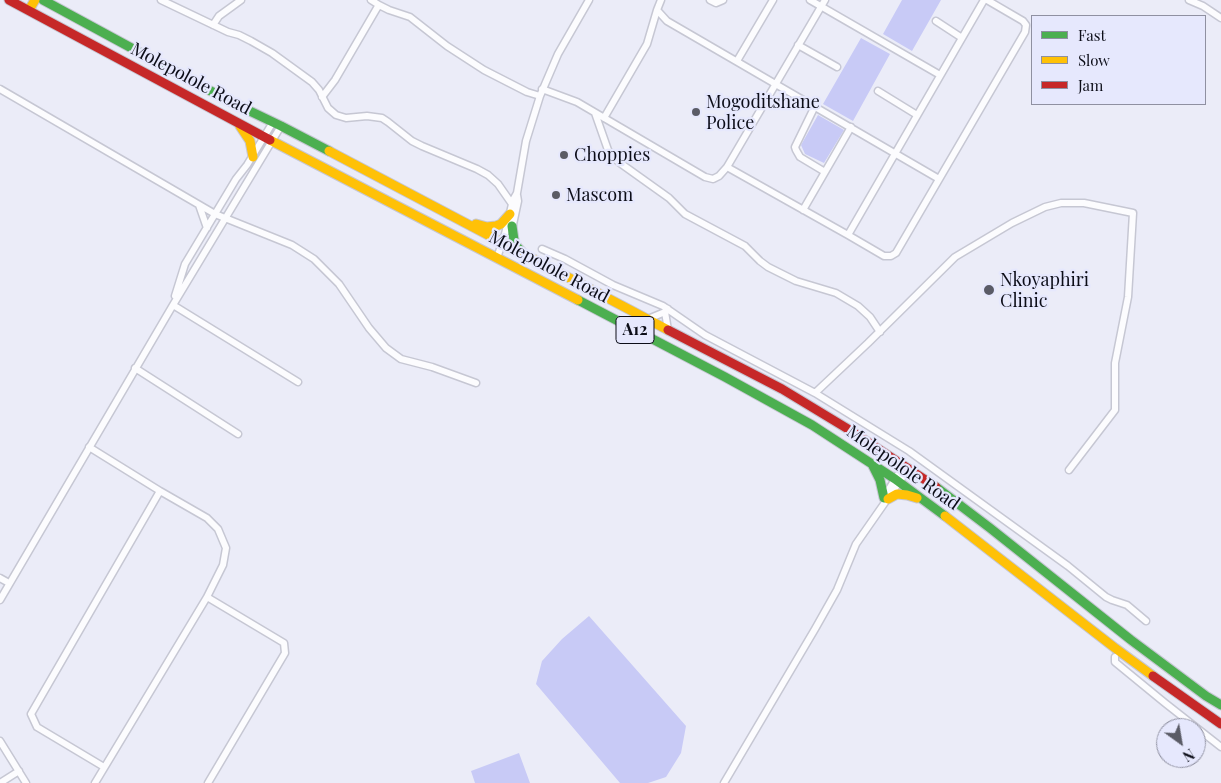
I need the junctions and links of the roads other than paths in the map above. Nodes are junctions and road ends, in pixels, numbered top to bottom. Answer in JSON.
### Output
{"nodes":[{"id":1,"x":9,"y":0,"type":"edge"},
{"id":2,"x":35,"y":0,"type":"edge"},
{"id":3,"x":43,"y":0,"type":"edge"},
{"id":4,"x":58,"y":0,"type":"edge"},
{"id":5,"x":161,"y":0,"type":"edge"},
{"id":6,"x":241,"y":0,"type":"edge"},
{"id":7,"x":371,"y":0,"type":"edge"},
{"id":8,"x":589,"y":0,"type":"edge"},
{"id":9,"x":661,"y":0,"type":"edge"},
{"id":10,"x":710,"y":0,"type":"edge"},
{"id":11,"x":723,"y":0,"type":"edge"},
{"id":12,"x":773,"y":0,"type":"edge"},
{"id":13,"x":810,"y":0,"type":"edge"},
{"id":14,"x":825,"y":0,"type":"edge"},
{"id":15,"x":985,"y":0,"type":"edge"},
{"id":16,"x":1189,"y":0,"type":"edge"},
{"id":17,"x":379,"y":4,"type":"junction"},
{"id":18,"x":820,"y":6,"type":"junction"},
{"id":19,"x":657,"y":10,"type":"junction"},
{"id":20,"x":64,"y":12,"type":"junction"},
{"id":21,"x":33,"y":13,"type":"junction"},
{"id":22,"x":1221,"y":18,"type":"edge"},
{"id":23,"x":936,"y":21,"type":"dead end"},
{"id":24,"x":213,"y":25,"type":"junction"},
{"id":25,"x":962,"y":38,"type":"junction"},
{"id":26,"x":798,"y":45,"type":"junction"},
{"id":27,"x":737,"y":61,"type":"junction"},
{"id":28,"x":836,"y":66,"type":"dead end"},
{"id":29,"x":940,"y":75,"type":"junction"},
{"id":30,"x":776,"y":84,"type":"junction"},
{"id":31,"x":0,"y":89,"type":"edge"},
{"id":32,"x":878,"y":91,"type":"dead end"},
{"id":33,"x":541,"y":92,"type":"junction"},
{"id":34,"x":322,"y":97,"type":"junction"},
{"id":35,"x":815,"y":106,"type":"junction"},
{"id":36,"x":595,"y":112,"type":"junction"},
{"id":37,"x":917,"y":115,"type":"junction"},
{"id":38,"x":604,"y":118,"type":"junction"},
{"id":39,"x":237,"y":122,"type":"junction"},
{"id":40,"x":277,"y":124,"type":"junction"},
{"id":41,"x":851,"y":127,"type":"junction"},
{"id":42,"x":268,"y":139,"type":"junction"},
{"id":43,"x":895,"y":153,"type":"junction"},
{"id":44,"x":252,"y":157,"type":"junction"},
{"id":45,"x":247,"y":165,"type":"junction"},
{"id":46,"x":727,"y":167,"type":"junction"},
{"id":47,"x":255,"y":169,"type":"junction"},
{"id":48,"x":825,"y":172,"type":"junction"},
{"id":49,"x":939,"y":179,"type":"junction"},
{"id":50,"x":517,"y":193,"type":"junction"},
{"id":51,"x":199,"y":204,"type":"junction"},
{"id":52,"x":512,"y":204,"type":"junction"},
{"id":53,"x":803,"y":210,"type":"junction"},
{"id":54,"x":215,"y":214,"type":"junction"},
{"id":55,"x":510,"y":214,"type":"junction"},
{"id":56,"x":225,"y":218,"type":"junction"},
{"id":57,"x":462,"y":221,"type":"junction"},
{"id":58,"x":512,"y":226,"type":"junction"},
{"id":59,"x":207,"y":228,"type":"junction"},
{"id":60,"x":848,"y":235,"type":"junction"},
{"id":61,"x":505,"y":244,"type":"junction"},
{"id":62,"x":542,"y":249,"type":"dead end"},
{"id":63,"x":526,"y":255,"type":"junction"},
{"id":64,"x":499,"y":259,"type":"junction"},
{"id":65,"x":173,"y":305,"type":"junction"},
{"id":66,"x":666,"y":311,"type":"junction"},
{"id":67,"x":648,"y":319,"type":"junction"},
{"id":68,"x":668,"y":330,"type":"junction"},
{"id":69,"x":880,"y":332,"type":"junction"},
{"id":70,"x":135,"y":368,"type":"junction"},
{"id":71,"x":298,"y":382,"type":"dead end"},
{"id":72,"x":476,"y":382,"type":"dead end"},
{"id":73,"x":816,"y":393,"type":"junction"},
{"id":74,"x":238,"y":434,"type":"dead end"},
{"id":75,"x":89,"y":447,"type":"junction"},
{"id":76,"x":871,"y":463,"type":"junction"},
{"id":77,"x":906,"y":467,"type":"junction"},
{"id":78,"x":1069,"y":470,"type":"dead end"},
{"id":79,"x":897,"y":480,"type":"junction"},
{"id":80,"x":160,"y":491,"type":"junction"},
{"id":81,"x":886,"y":498,"type":"junction"},
{"id":82,"x":923,"y":499,"type":"junction"},
{"id":83,"x":0,"y":578,"type":"edge"},
{"id":84,"x":9,"y":583,"type":"junction"},
{"id":85,"x":207,"y":597,"type":"junction"},
{"id":86,"x":0,"y":600,"type":"edge"},
{"id":87,"x":1146,"y":621,"type":"dead end"},
{"id":88,"x":1115,"y":657,"type":"dead end"},
{"id":89,"x":1221,"y":705,"type":"edge"},
{"id":90,"x":1221,"y":724,"type":"edge"},
{"id":91,"x":0,"y":742,"type":"edge"},
{"id":92,"x":1221,"y":747,"type":"edge"},
{"id":93,"x":104,"y":767,"type":"junction"},
{"id":94,"x":19,"y":771,"type":"junction"},
{"id":95,"x":0,"y":783,"type":"edge"},
{"id":96,"x":26,"y":783,"type":"edge"},
{"id":97,"x":95,"y":783,"type":"edge"},
{"id":98,"x":208,"y":783,"type":"edge"},
{"id":99,"x":724,"y":783,"type":"edge"}],
"edges":[{"from":1,"to":21,"type":"main road","name":"Molepolole Road","number":"A12"},
{"from":2,"to":21,"type":"main road"},
{"from":3,"to":20,"type":"main road","name":"Molepolole Road","number":"A12"},
{"from":3,"to":21,"type":"main road"},
{"from":4,"to":20,"type":"main road"},
{"from":5,"to":24,"type":"street"},
{"from":6,"to":24,"type":"street"},
{"from":7,"to":17,"type":"street"},
{"from":8,"to":33,"type":"street"},
{"from":9,"to":19,"type":"street"},
{"from":10,"to":11,"type":"street"},
{"from":12,"to":27,"type":"street"},
{"from":13,"to":18,"type":"street"},
{"from":14,"to":18,"type":"street"},
{"from":15,"to":25,"type":"street"},
{"from":15,"to":49,"type":"street"},
{"from":16,"to":22,"type":"street"},
{"from":17,"to":33,"type":"street"},
{"from":17,"to":34,"type":"street"},
{"from":18,"to":26,"type":"street"},
{"from":18,"to":29,"type":"street"},
{"from":19,"to":27,"type":"street"},
{"from":19,"to":38,"type":"street"},
{"from":20,"to":40,"type":"main road","name":"Molepolole Road","number":"A12"},
{"from":21,"to":39,"type":"main road","name":"Molepolole Road","number":"A12"},
{"from":23,"to":25,"type":"street"},
{"from":24,"to":34,"type":"street"},
{"from":25,"to":29,"type":"street"},
{"from":26,"to":28,"type":"street"},
{"from":26,"to":30,"type":"street"},
{"from":27,"to":30,"type":"street"},
{"from":29,"to":37,"type":"street"},
{"from":30,"to":35,"type":"street"},
{"from":30,"to":46,"type":"street"},
{"from":31,"to":51,"type":"street"},
{"from":32,"to":37,"type":"street"},
{"from":33,"to":36,"type":"street"},
{"from":33,"to":50,"type":"street"},
{"from":34,"to":52,"type":"street"},
{"from":35,"to":41,"type":"street"},
{"from":35,"to":48,"type":"street"},
{"from":36,"to":38,"type":"street"},
{"from":36,"to":69,"type":"street"},
{"from":37,"to":43,"type":"street"},
{"from":38,"to":46,"type":"street"},
{"from":39,"to":42,"type":"main road","name":"Molepolole Road","number":"A12"},
{"from":39,"to":44,"type":"main road"},
{"from":40,"to":42,"type":"street"},
{"from":40,"to":57,"type":"main road","name":"Molepolole Road","number":"A12"},
{"from":41,"to":43,"type":"street"},
{"from":41,"to":48,"type":"street"},
{"from":42,"to":44,"type":"street"},
{"from":42,"to":47,"type":"street"},
{"from":42,"to":64,"type":"main road","name":"Molepolole Road","number":"A12"},
{"from":43,"to":49,"type":"street"},
{"from":43,"to":60,"type":"street"},
{"from":44,"to":45,"type":"street"},
{"from":45,"to":47,"type":"street"},
{"from":45,"to":54,"type":"street"},
{"from":46,"to":53,"type":"street"},
{"from":47,"to":56,"type":"street"},
{"from":48,"to":53,"type":"street"},
{"from":49,"to":60,"type":"street"},
{"from":50,"to":52,"type":"street"},
{"from":50,"to":58,"type":"street"},
{"from":51,"to":54,"type":"street"},
{"from":51,"to":59,"type":"street"},
{"from":52,"to":55,"type":"street"},
{"from":53,"to":60,"type":"street"},
{"from":54,"to":56,"type":"street"},
{"from":54,"to":59,"type":"street"},
{"from":55,"to":57,"type":"main road"},
{"from":55,"to":61,"type":"street"},
{"from":56,"to":65,"type":"street"},
{"from":56,"to":72,"type":"street"},
{"from":57,"to":61,"type":"main road","name":"Molepolole Road","number":"A12"},
{"from":58,"to":61,"type":"street"},
{"from":58,"to":63,"type":"main road"},
{"from":59,"to":65,"type":"street"},
{"from":61,"to":63,"type":"main road","name":"Molepolole Road","number":"A12"},
{"from":61,"to":64,"type":"street"},
{"from":62,"to":66,"type":"street"},
{"from":63,"to":67,"type":"main road","name":"Molepolole Road","number":"A12"},
{"from":64,"to":76,"type":"main road","name":"Molepolole Road","number":"A12"},
{"from":65,"to":70,"type":"street"},
{"from":65,"to":71,"type":"street"},
{"from":66,"to":67,"type":"street"},
{"from":66,"to":68,"type":"street"},
{"from":66,"to":73,"type":"street"},
{"from":67,"to":68,"type":"main road","name":"Molepolole Road","number":"A12"},
{"from":68,"to":77,"type":"main road","name":"Molepolole Road","number":"A12"},
{"from":69,"to":73,"type":"street"},
{"from":69,"to":78,"type":"street"},
{"from":70,"to":74,"type":"street"},
{"from":70,"to":75,"type":"street"},
{"from":73,"to":87,"type":"street"},
{"from":75,"to":80,"type":"street"},
{"from":75,"to":84,"type":"street"},
{"from":76,"to":79,"type":"main road","name":"Molepolole Road","number":"A12"},
{"from":76,"to":81,"type":"main road"},
{"from":77,"to":79,"type":"street"},
{"from":77,"to":89,"type":"main road","name":"Molepolole Road","number":"A12"},
{"from":79,"to":81,"type":"street"},
{"from":79,"to":82,"type":"main road","name":"Molepolole Road","number":"A12"},
{"from":80,"to":85,"type":"street"},
{"from":80,"to":93,"type":"street"},
{"from":81,"to":82,"type":"main road"},
{"from":81,"to":99,"type":"street"},
{"from":82,"to":90,"type":"main road","name":"Molepolole Road","number":"A12"},
{"from":83,"to":84,"type":"street"},
{"from":84,"to":86,"type":"street"},
{"from":85,"to":93,"type":"street"},
{"from":85,"to":98,"type":"street"},
{"from":88,"to":92,"type":"street"},
{"from":91,"to":94,"type":"street"},
{"from":93,"to":97,"type":"street"},
{"from":94,"to":95,"type":"street"},
{"from":94,"to":96,"type":"street"}]}
